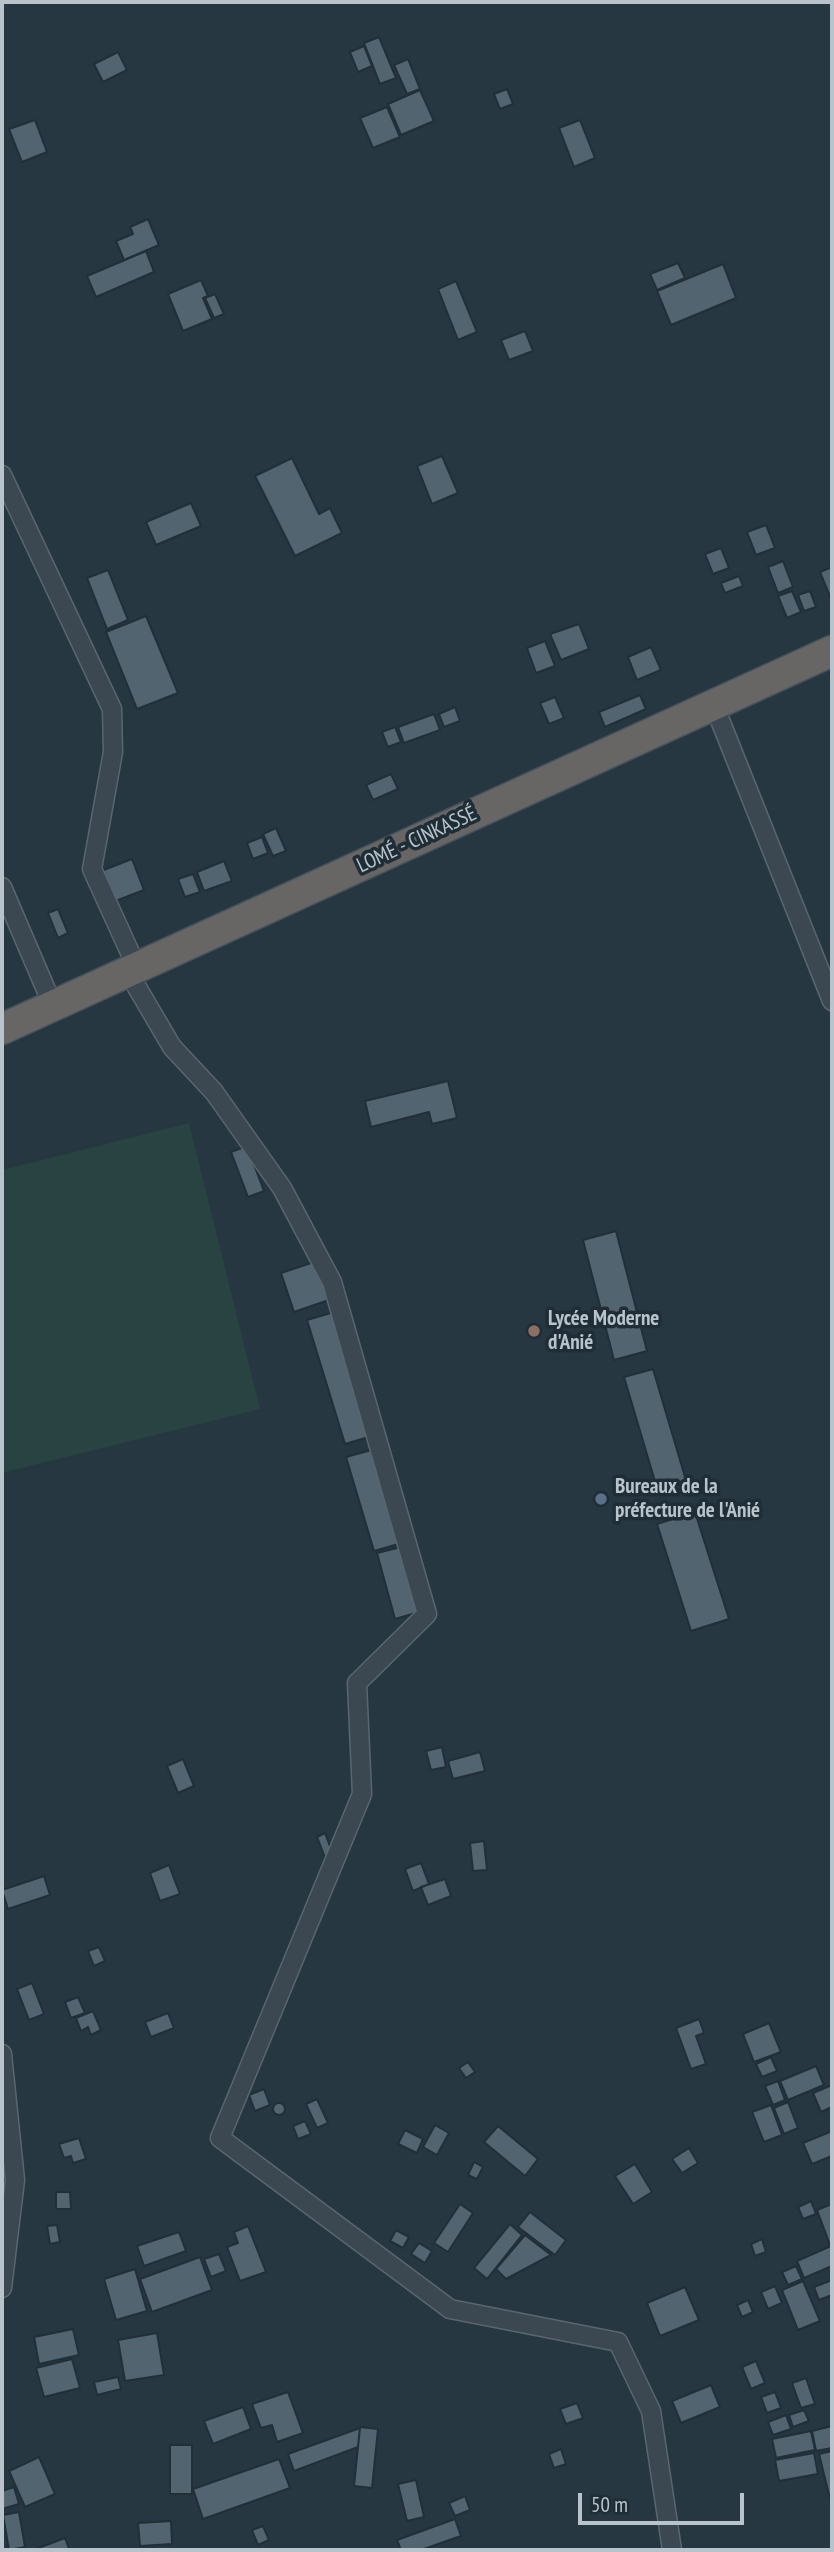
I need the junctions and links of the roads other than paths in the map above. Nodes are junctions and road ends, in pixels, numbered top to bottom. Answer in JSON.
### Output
{"nodes":[{"id":1,"x":2,"y":475,"type":"edge"},
{"id":2,"x":832,"y":651,"type":"edge"},
{"id":3,"x":714,"y":705,"type":"junction"},
{"id":4,"x":2,"y":887,"type":"edge"},
{"id":5,"x":133,"y":970,"type":"junction"},
{"id":6,"x":832,"y":1001,"type":"edge"},
{"id":7,"x":53,"y":1006,"type":"junction"},
{"id":8,"x":2,"y":1029,"type":"edge"},
{"id":9,"x":2,"y":2054,"type":"edge"},
{"id":10,"x":2,"y":2288,"type":"edge"},
{"id":11,"x":672,"y":2550,"type":"edge"}],
"edges":[{"from":1,"to":5,"type":"street"},
{"from":2,"to":3,"type":"highway","name":"LOMÉ - CINKASSÉ"},
{"from":3,"to":5,"type":"highway","name":"LOMÉ - CINKASSÉ"},
{"from":3,"to":6,"type":"street"},
{"from":4,"to":7,"type":"street"},
{"from":5,"to":7,"type":"highway","name":"LOMÉ - CINKASSÉ"},
{"from":5,"to":11,"type":"street"},
{"from":7,"to":8,"type":"highway","name":"LOMÉ - CINKASSÉ"},
{"from":9,"to":10,"type":"street"}]}
